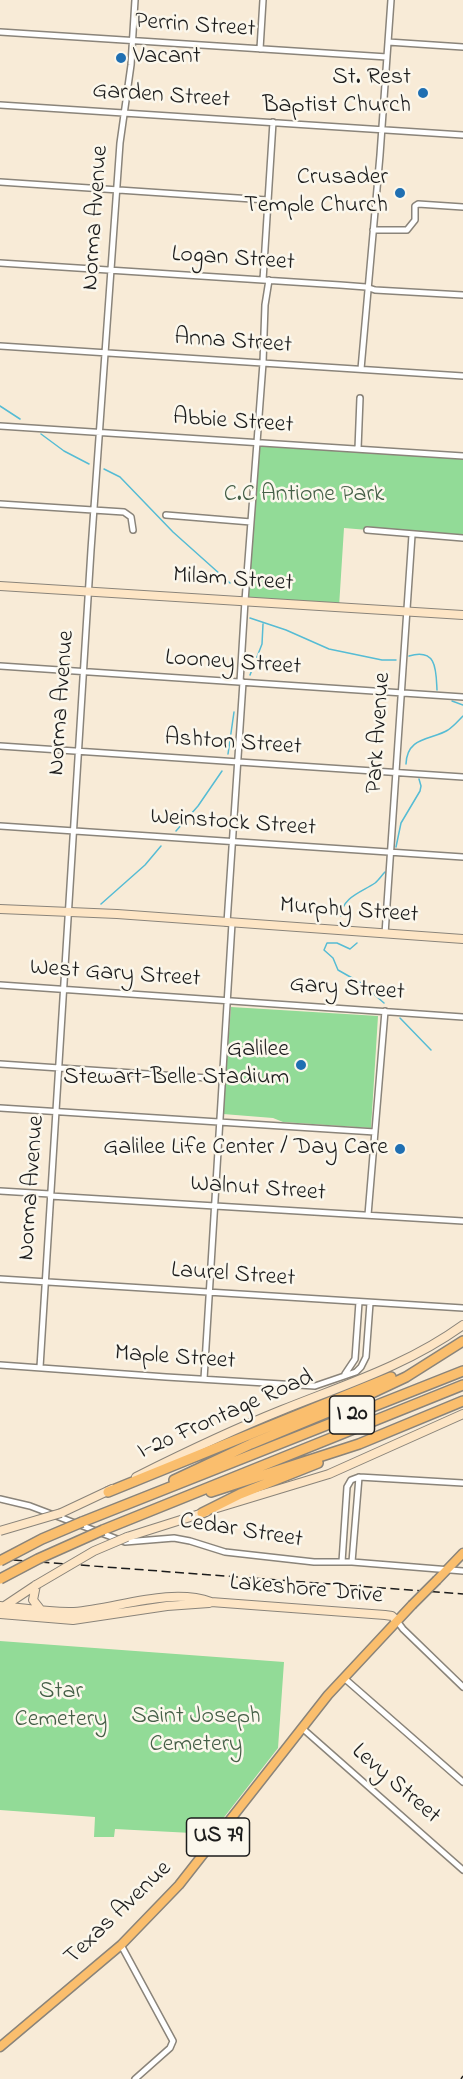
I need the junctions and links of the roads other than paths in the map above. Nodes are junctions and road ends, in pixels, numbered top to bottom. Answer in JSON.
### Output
{"nodes":[{"id":1,"x":135,"y":0,"type":"edge"},
{"id":2,"x":263,"y":0,"type":"edge"},
{"id":3,"x":391,"y":0,"type":"edge"},
{"id":4,"x":0,"y":32,"type":"edge"},
{"id":5,"x":132,"y":41,"type":"junction"},
{"id":6,"x":388,"y":42,"type":"junction"},
{"id":7,"x":463,"y":47,"type":"edge"},
{"id":8,"x":260,"y":49,"type":"junction"},
{"id":9,"x":387,"y":57,"type":"junction"},
{"id":10,"x":0,"y":105,"type":"edge"},
{"id":11,"x":123,"y":113,"type":"junction"},
{"id":12,"x":273,"y":122,"type":"junction"},
{"id":13,"x":381,"y":130,"type":"junction"},
{"id":14,"x":463,"y":135,"type":"edge"},
{"id":15,"x":0,"y":182,"type":"edge"},
{"id":16,"x":117,"y":190,"type":"junction"},
{"id":17,"x":267,"y":200,"type":"junction"},
{"id":18,"x":463,"y":207,"type":"edge"},
{"id":19,"x":374,"y":230,"type":"junction"},
{"id":20,"x":0,"y":263,"type":"edge"},
{"id":21,"x":111,"y":270,"type":"junction"},
{"id":22,"x":266,"y":280,"type":"junction"},
{"id":23,"x":369,"y":288,"type":"junction"},
{"id":24,"x":463,"y":296,"type":"edge"},
{"id":25,"x":0,"y":346,"type":"edge"},
{"id":26,"x":105,"y":353,"type":"junction"},
{"id":27,"x":263,"y":363,"type":"junction"},
{"id":28,"x":362,"y":369,"type":"junction"},
{"id":29,"x":463,"y":376,"type":"edge"},
{"id":30,"x":360,"y":398,"type":"dead end"},
{"id":31,"x":0,"y":426,"type":"edge"},
{"id":32,"x":99,"y":432,"type":"junction"},
{"id":33,"x":257,"y":442,"type":"junction"},
{"id":34,"x":357,"y":449,"type":"junction"},
{"id":35,"x":463,"y":456,"type":"edge"},
{"id":36,"x":0,"y":504,"type":"edge"},
{"id":37,"x":94,"y":510,"type":"junction"},
{"id":38,"x":166,"y":515,"type":"dead end"},
{"id":39,"x":251,"y":522,"type":"junction"},
{"id":40,"x":134,"y":530,"type":"dead end"},
{"id":41,"x":367,"y":530,"type":"dead end"},
{"id":42,"x":412,"y":535,"type":"junction"},
{"id":43,"x":463,"y":538,"type":"edge"},
{"id":44,"x":0,"y":586,"type":"edge"},
{"id":45,"x":88,"y":591,"type":"junction"},
{"id":46,"x":245,"y":601,"type":"junction"},
{"id":47,"x":407,"y":611,"type":"junction"},
{"id":48,"x":463,"y":615,"type":"edge"},
{"id":49,"x":0,"y":666,"type":"edge"},
{"id":50,"x":83,"y":672,"type":"junction"},
{"id":51,"x":242,"y":682,"type":"junction"},
{"id":52,"x":402,"y":693,"type":"junction"},
{"id":53,"x":463,"y":697,"type":"edge"},
{"id":54,"x":0,"y":746,"type":"edge"},
{"id":55,"x":78,"y":752,"type":"junction"},
{"id":56,"x":237,"y":762,"type":"junction"},
{"id":57,"x":395,"y":772,"type":"junction"},
{"id":58,"x":463,"y":777,"type":"edge"},
{"id":59,"x":0,"y":826,"type":"edge"},
{"id":60,"x":73,"y":832,"type":"junction"},
{"id":61,"x":232,"y":842,"type":"junction"},
{"id":62,"x":390,"y":852,"type":"junction"},
{"id":63,"x":463,"y":857,"type":"edge"},
{"id":64,"x":0,"y":909,"type":"edge"},
{"id":65,"x":68,"y":913,"type":"junction"},
{"id":66,"x":230,"y":923,"type":"junction"},
{"id":67,"x":386,"y":934,"type":"junction"},
{"id":68,"x":463,"y":939,"type":"edge"},
{"id":69,"x":0,"y":985,"type":"edge"},
{"id":70,"x":63,"y":989,"type":"junction"},
{"id":71,"x":228,"y":1000,"type":"junction"},
{"id":72,"x":385,"y":1011,"type":"junction"},
{"id":73,"x":463,"y":1017,"type":"edge"},
{"id":74,"x":0,"y":1064,"type":"edge"},
{"id":75,"x":58,"y":1069,"type":"junction"},
{"id":76,"x":223,"y":1079,"type":"junction"},
{"id":77,"x":0,"y":1108,"type":"edge"},
{"id":78,"x":55,"y":1111,"type":"junction"},
{"id":79,"x":220,"y":1122,"type":"junction"},
{"id":80,"x":375,"y":1132,"type":"junction"},
{"id":81,"x":0,"y":1191,"type":"edge"},
{"id":82,"x":50,"y":1195,"type":"junction"},
{"id":83,"x":215,"y":1205,"type":"junction"},
{"id":84,"x":369,"y":1215,"type":"junction"},
{"id":85,"x":463,"y":1221,"type":"edge"},
{"id":86,"x":0,"y":1279,"type":"edge"},
{"id":87,"x":45,"y":1281,"type":"junction"},
{"id":88,"x":209,"y":1292,"type":"junction"},
{"id":89,"x":359,"y":1302,"type":"junction"},
{"id":90,"x":370,"y":1302,"type":"junction"},
{"id":91,"x":463,"y":1308,"type":"edge"},
{"id":92,"x":463,"y":1324,"type":"edge"},
{"id":93,"x":459,"y":1344,"type":"edge"},
{"id":94,"x":0,"y":1365,"type":"edge"},
{"id":95,"x":40,"y":1367,"type":"junction"},
{"id":96,"x":463,"y":1371,"type":"edge"},
{"id":97,"x":345,"y":1374,"type":"junction"},
{"id":98,"x":204,"y":1379,"type":"junction"},
{"id":99,"x":463,"y":1385,"type":"edge"},
{"id":100,"x":463,"y":1401,"type":"edge"},
{"id":101,"x":463,"y":1414,"type":"edge"},
{"id":102,"x":358,"y":1444,"type":"junction"},
{"id":103,"x":359,"y":1477,"type":"junction"},
{"id":104,"x":463,"y":1483,"type":"edge"},
{"id":105,"x":108,"y":1492,"type":"junction"},
{"id":106,"x":0,"y":1499,"type":"edge"},
{"id":107,"x":202,"y":1513,"type":"junction"},
{"id":108,"x":102,"y":1515,"type":"junction"},
{"id":109,"x":140,"y":1515,"type":"junction"},
{"id":110,"x":0,"y":1531,"type":"edge"},
{"id":111,"x":463,"y":1552,"type":"edge"},
{"id":112,"x":0,"y":1561,"type":"edge"},
{"id":113,"x":342,"y":1562,"type":"junction"},
{"id":114,"x":352,"y":1562,"type":"junction"},
{"id":115,"x":447,"y":1569,"type":"junction"},
{"id":116,"x":463,"y":1571,"type":"edge"},
{"id":117,"x":0,"y":1579,"type":"edge"},
{"id":118,"x":36,"y":1585,"type":"junction"},
{"id":119,"x":211,"y":1602,"type":"junction"},
{"id":120,"x":1,"y":1609,"type":"edge"},
{"id":121,"x":42,"y":1610,"type":"junction"},
{"id":122,"x":31,"y":1617,"type":"junction"},
{"id":123,"x":0,"y":1620,"type":"edge"},
{"id":124,"x":397,"y":1621,"type":"junction"},
{"id":125,"x":344,"y":1678,"type":"junction"},
{"id":126,"x":463,"y":1687,"type":"edge"},
{"id":127,"x":302,"y":1728,"type":"junction"},
{"id":128,"x":463,"y":1782,"type":"edge"},
{"id":129,"x":463,"y":1870,"type":"edge"},
{"id":130,"x":121,"y":1945,"type":"junction"},
{"id":131,"x":0,"y":2047,"type":"edge"},
{"id":132,"x":135,"y":2079,"type":"edge"}],
"edges":[{"from":1,"to":5,"type":"street","name":"Norma Avenue"},
{"from":2,"to":8,"type":"street"},
{"from":3,"to":6,"type":"street"},
{"from":4,"to":5,"type":"street","name":"Perrin Street"},
{"from":5,"to":8,"type":"street","name":"Perrin Street"},
{"from":5,"to":11,"type":"street","name":"Norma Avenue"},
{"from":6,"to":7,"type":"street"},
{"from":6,"to":9,"type":"street"},
{"from":8,"to":9,"type":"street","name":"Perrin Street"},
{"from":9,"to":13,"type":"street"},
{"from":10,"to":11,"type":"street","name":"Garden Street"},
{"from":11,"to":12,"type":"street","name":"Garden Street"},
{"from":11,"to":16,"type":"street","name":"Norma Avenue"},
{"from":12,"to":13,"type":"street","name":"Garden Street"},
{"from":12,"to":17,"type":"street"},
{"from":13,"to":14,"type":"street","name":"Garden Street"},
{"from":13,"to":19,"type":"street"},
{"from":15,"to":16,"type":"street"},
{"from":16,"to":17,"type":"street"},
{"from":16,"to":21,"type":"street","name":"Norma Avenue"},
{"from":17,"to":22,"type":"street"},
{"from":18,"to":19,"type":"street"},
{"from":19,"to":23,"type":"street"},
{"from":20,"to":21,"type":"street","name":"Logan Street"},
{"from":21,"to":22,"type":"street","name":"Logan Street"},
{"from":21,"to":26,"type":"street","name":"Norma Avenue"},
{"from":22,"to":23,"type":"street","name":"Logan Street"},
{"from":22,"to":27,"type":"street"},
{"from":23,"to":24,"type":"street","name":"Logan Street"},
{"from":23,"to":28,"type":"street"},
{"from":25,"to":26,"type":"street","name":"Anna Street"},
{"from":26,"to":27,"type":"street","name":"Anna Street"},
{"from":26,"to":32,"type":"street","name":"Norma Avenue"},
{"from":27,"to":28,"type":"street","name":"Anna Street"},
{"from":27,"to":33,"type":"street"},
{"from":28,"to":29,"type":"street","name":"Anna Street"},
{"from":30,"to":34,"type":"street"},
{"from":31,"to":32,"type":"street","name":"Abbie Street"},
{"from":32,"to":33,"type":"street","name":"Abbie Street"},
{"from":32,"to":37,"type":"street","name":"Norma Avenue"},
{"from":33,"to":34,"type":"street","name":"Abbie Street"},
{"from":33,"to":39,"type":"street"},
{"from":34,"to":35,"type":"street","name":"Abbie Street"},
{"from":36,"to":37,"type":"street"},
{"from":37,"to":40,"type":"street"},
{"from":37,"to":45,"type":"street","name":"Norma Avenue"},
{"from":38,"to":39,"type":"street"},
{"from":39,"to":46,"type":"street"},
{"from":41,"to":42,"type":"street"},
{"from":42,"to":43,"type":"street"},
{"from":42,"to":47,"type":"street","name":"Park Avenue"},
{"from":44,"to":45,"type":"main road","name":"Milam Street"},
{"from":45,"to":46,"type":"main road","name":"Milam Street"},
{"from":45,"to":50,"type":"street","name":"Norma Avenue"},
{"from":46,"to":47,"type":"main road","name":"Milam Street"},
{"from":46,"to":51,"type":"street"},
{"from":47,"to":48,"type":"main road","name":"Milam Street"},
{"from":47,"to":52,"type":"street","name":"Park Avenue"},
{"from":49,"to":50,"type":"street","name":"Looney Street"},
{"from":50,"to":51,"type":"street","name":"Looney Street"},
{"from":50,"to":55,"type":"street","name":"Norma Avenue"},
{"from":51,"to":52,"type":"street","name":"Looney Street"},
{"from":51,"to":56,"type":"street"},
{"from":52,"to":53,"type":"street","name":"Looney Street"},
{"from":52,"to":57,"type":"street","name":"Park Avenue"},
{"from":54,"to":55,"type":"street","name":"Ashton Street"},
{"from":55,"to":56,"type":"street","name":"Ashton Street"},
{"from":55,"to":60,"type":"street","name":"Norma Avenue"},
{"from":56,"to":57,"type":"street","name":"Ashton Street"},
{"from":56,"to":61,"type":"street"},
{"from":57,"to":58,"type":"street","name":"Ashton Street"},
{"from":57,"to":62,"type":"street","name":"Park Avenue"},
{"from":59,"to":60,"type":"street","name":"Weinstock Street"},
{"from":60,"to":61,"type":"street","name":"Weinstock Street"},
{"from":60,"to":65,"type":"street","name":"Norma Avenue"},
{"from":61,"to":62,"type":"street","name":"Weinstock Street"},
{"from":61,"to":66,"type":"street"},
{"from":62,"to":63,"type":"street","name":"Weinstock Street"},
{"from":62,"to":67,"type":"street","name":"Park Avenue"},
{"from":64,"to":65,"type":"main road","name":"Murphy Street"},
{"from":65,"to":66,"type":"main road","name":"Murphy Street"},
{"from":65,"to":70,"type":"street","name":"Norma Avenue"},
{"from":66,"to":67,"type":"main road","name":"Murphy Street"},
{"from":66,"to":71,"type":"street"},
{"from":67,"to":68,"type":"main road","name":"Murphy Street"},
{"from":69,"to":70,"type":"street","name":"West Gary Street"},
{"from":70,"to":71,"type":"street","name":"West Gary Street"},
{"from":70,"to":75,"type":"street","name":"Norma Avenue"},
{"from":71,"to":72,"type":"street","name":"Gary Street"},
{"from":71,"to":76,"type":"street"},
{"from":72,"to":73,"type":"street","name":"Gary Street"},
{"from":72,"to":80,"type":"street"},
{"from":74,"to":75,"type":"street"},
{"from":75,"to":76,"type":"street"},
{"from":75,"to":78,"type":"street","name":"Norma Avenue"},
{"from":76,"to":79,"type":"street"},
{"from":77,"to":78,"type":"street"},
{"from":78,"to":79,"type":"street"},
{"from":78,"to":82,"type":"street","name":"Norma Avenue"},
{"from":79,"to":80,"type":"street"},
{"from":79,"to":83,"type":"street"},
{"from":80,"to":84,"type":"street"},
{"from":81,"to":82,"type":"street","name":"Walnut Street"},
{"from":82,"to":83,"type":"street","name":"Walnut Street"},
{"from":82,"to":87,"type":"street","name":"Norma Avenue"},
{"from":83,"to":84,"type":"street","name":"Walnut Street"},
{"from":83,"to":88,"type":"street"},
{"from":84,"to":85,"type":"street","name":"Walnut Street"},
{"from":86,"to":87,"type":"street","name":"Laurel Street"},
{"from":87,"to":88,"type":"street","name":"Laurel Street"},
{"from":87,"to":95,"type":"street","name":"Norma Avenue"},
{"from":88,"to":89,"type":"street","name":"Laurel Street"},
{"from":88,"to":98,"type":"street"},
{"from":89,"to":90,"type":"street","name":"Laurel Street"},
{"from":89,"to":97,"type":"street"},
{"from":90,"to":91,"type":"street","name":"Laurel Street"},
{"from":90,"to":97,"type":"street"},
{"from":92,"to":105,"type":"main road","name":"I-20 Frontage Road"},
{"from":93,"to":105,"type":"highway"},
{"from":93,"to":108,"type":"highway"},
{"from":94,"to":95,"type":"street","name":"Maple Street"},
{"from":95,"to":98,"type":"street","name":"Maple Street"},
{"from":96,"to":108,"type":"highway","number":"I 20"},
{"from":97,"to":98,"type":"street","name":"Maple Street"},
{"from":99,"to":109,"type":"highway","number":"I 20"},
{"from":100,"to":102,"type":"highway"},
{"from":101,"to":107,"type":"main road"},
{"from":102,"to":107,"type":"highway"},
{"from":102,"to":109,"type":"highway"},
{"from":103,"to":104,"type":"street"},
{"from":103,"to":113,"type":"street"},
{"from":103,"to":114,"type":"street"},
{"from":105,"to":110,"type":"main road","name":"I-20 Frontage Road","bridge":true},
{"from":106,"to":113,"type":"street","name":"Cedar Street"},
{"from":107,"to":118,"type":"main road","bridge":true},
{"from":108,"to":112,"type":"highway","number":"I 20","bridge":true},
{"from":109,"to":117,"type":"highway","number":"I 20","bridge":true},
{"from":111,"to":115,"type":"main road","name":"Texas Avenue","number":"US 79"},
{"from":113,"to":114,"type":"street","name":"Cedar Street"},
{"from":114,"to":115,"type":"street","name":"Cedar Street"},
{"from":115,"to":116,"type":"street","name":"Cedar Street"},
{"from":115,"to":124,"type":"main road","name":"Texas Avenue","number":"US 79","bridge":true},
{"from":118,"to":120,"type":"main road"},
{"from":118,"to":121,"type":"main road"},
{"from":119,"to":121,"type":"main road","name":"Lakeshore Drive"},
{"from":119,"to":122,"type":"main road","name":"Lakeshore Drive"},
{"from":119,"to":124,"type":"main road","name":"Lakeshore Drive"},
{"from":120,"to":121,"type":"main road","name":"Lakeshore Drive"},
{"from":120,"to":122,"type":"main road","name":"Lakeshore Drive"},
{"from":122,"to":123,"type":"main road"},
{"from":124,"to":125,"type":"main road","name":"Texas Avenue","number":"US 79"},
{"from":124,"to":126,"type":"street"},
{"from":125,"to":127,"type":"main road","name":"Texas Avenue","number":"US 79"},
{"from":125,"to":128,"type":"street"},
{"from":127,"to":129,"type":"street","name":"Levy Street"},
{"from":127,"to":130,"type":"main road","name":"Texas Avenue","number":"US 79"},
{"from":130,"to":131,"type":"main road","name":"Texas Avenue","number":"US 79"},
{"from":130,"to":132,"type":"street"}]}
